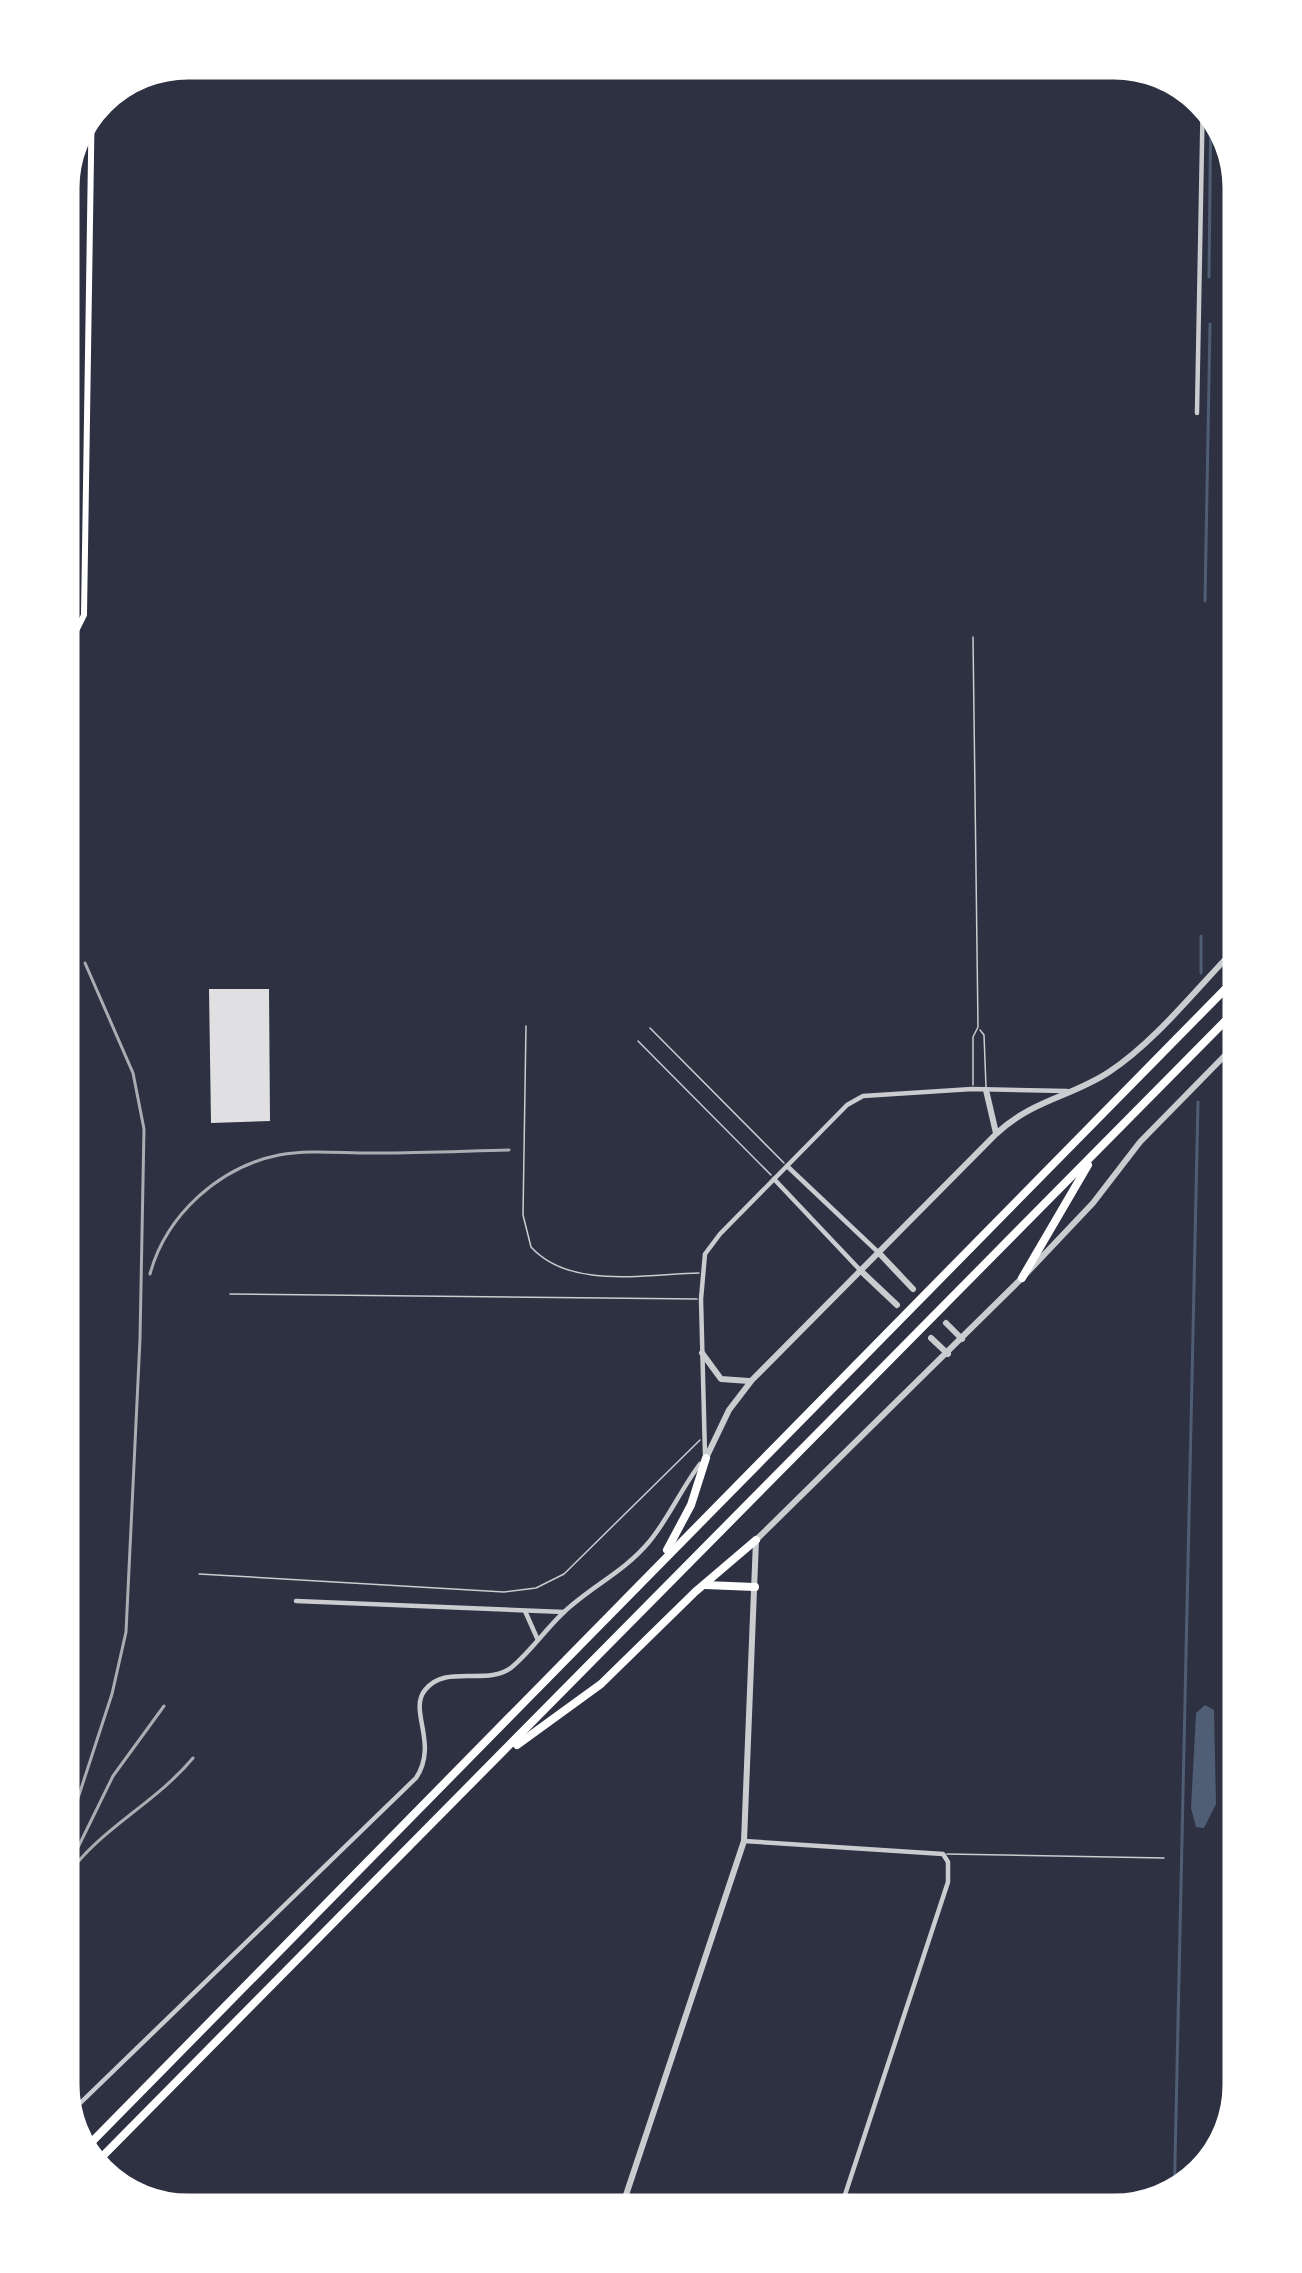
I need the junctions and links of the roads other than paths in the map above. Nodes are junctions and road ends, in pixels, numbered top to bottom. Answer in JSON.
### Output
{"nodes":[{"id":1,"x":1203,"y":113,"type":"edge"},
{"id":2,"x":91,"y":125,"type":"edge"},
{"id":3,"x":1197,"y":412,"type":"dead end"},
{"id":4,"x":72,"y":634,"type":"edge"},
{"id":5,"x":973,"y":637,"type":"dead end"},
{"id":6,"x":1230,"y":954,"type":"edge"},
{"id":7,"x":1230,"y":984,"type":"edge"},
{"id":8,"x":1230,"y":1017,"type":"edge"},
{"id":9,"x":526,"y":1026,"type":"dead end"},
{"id":10,"x":978,"y":1027,"type":"junction"},
{"id":11,"x":650,"y":1028,"type":"dead end"},
{"id":12,"x":638,"y":1041,"type":"dead end"},
{"id":13,"x":1230,"y":1050,"type":"edge"},
{"id":14,"x":973,"y":1089,"type":"junction"},
{"id":15,"x":986,"y":1090,"type":"junction"},
{"id":16,"x":1066,"y":1091,"type":"junction"},
{"id":17,"x":996,"y":1134,"type":"junction"},
{"id":18,"x":1100,"y":1148,"type":"junction"},
{"id":19,"x":787,"y":1165,"type":"junction"},
{"id":20,"x":774,"y":1179,"type":"junction"},
{"id":21,"x":879,"y":1253,"type":"junction"},
{"id":22,"x":861,"y":1271,"type":"junction"},
{"id":23,"x":703,"y":1273,"type":"junction"},
{"id":24,"x":1022,"y":1278,"type":"junction"},
{"id":25,"x":913,"y":1288,"type":"dead end"},
{"id":26,"x":230,"y":1294,"type":"dead end"},
{"id":27,"x":701,"y":1299,"type":"junction"},
{"id":28,"x":897,"y":1305,"type":"dead end"},
{"id":29,"x":946,"y":1323,"type":"dead end"},
{"id":30,"x":931,"y":1338,"type":"dead end"},
{"id":31,"x":962,"y":1339,"type":"junction"},
{"id":32,"x":702,"y":1353,"type":"junction"},
{"id":33,"x":948,"y":1354,"type":"junction"},
{"id":34,"x":752,"y":1380,"type":"junction"},
{"id":35,"x":703,"y":1438,"type":"junction"},
{"id":36,"x":706,"y":1458,"type":"junction"},
{"id":37,"x":756,"y":1540,"type":"junction"},
{"id":38,"x":656,"y":1567,"type":"junction"},
{"id":39,"x":199,"y":1574,"type":"dead end"},
{"id":40,"x":703,"y":1585,"type":"junction"},
{"id":41,"x":755,"y":1587,"type":"junction"},
{"id":42,"x":296,"y":1601,"type":"dead end"},
{"id":43,"x":525,"y":1610,"type":"junction"},
{"id":44,"x":564,"y":1612,"type":"junction"},
{"id":45,"x":537,"y":1640,"type":"junction"},
{"id":46,"x":500,"y":1756,"type":"junction"},
{"id":47,"x":744,"y":1841,"type":"junction"},
{"id":48,"x":943,"y":1854,"type":"junction"},
{"id":49,"x":1164,"y":1858,"type":"dead end"},
{"id":50,"x":75,"y":2108,"type":"edge"},
{"id":51,"x":89,"y":2145,"type":"edge"},
{"id":52,"x":99,"y":2160,"type":"edge"},
{"id":53,"x":625,"y":2201,"type":"edge"},
{"id":54,"x":843,"y":2201,"type":"edge"}],
"edges":[{"from":1,"to":3,"type":"street"},
{"from":2,"to":4,"type":"main road"},
{"from":5,"to":10,"type":"lane"},
{"from":6,"to":16,"type":"street"},
{"from":7,"to":38,"type":"highway"},
{"from":8,"to":18,"type":"highway"},
{"from":9,"to":23,"type":"lane"},
{"from":10,"to":14,"type":"lane"},
{"from":10,"to":15,"type":"lane"},
{"from":11,"to":19,"type":"lane"},
{"from":12,"to":20,"type":"lane"},
{"from":13,"to":24,"type":"street"},
{"from":14,"to":15,"type":"street"},
{"from":14,"to":19,"type":"street"},
{"from":15,"to":16,"type":"street"},
{"from":15,"to":17,"type":"street"},
{"from":16,"to":17,"type":"street"},
{"from":17,"to":21,"type":"street"},
{"from":18,"to":24,"type":"highway"},
{"from":18,"to":46,"type":"highway"},
{"from":19,"to":20,"type":"street"},
{"from":19,"to":21,"type":"street"},
{"from":20,"to":22,"type":"street"},
{"from":20,"to":23,"type":"street"},
{"from":21,"to":22,"type":"street"},
{"from":21,"to":25,"type":"street"},
{"from":22,"to":28,"type":"street"},
{"from":22,"to":34,"type":"street"},
{"from":23,"to":27,"type":"street"},
{"from":24,"to":31,"type":"street"},
{"from":26,"to":27,"type":"lane"},
{"from":27,"to":32,"type":"street"},
{"from":29,"to":31,"type":"street"},
{"from":30,"to":33,"type":"street"},
{"from":31,"to":33,"type":"street"},
{"from":32,"to":34,"type":"street"},
{"from":32,"to":35,"type":"street"},
{"from":33,"to":37,"type":"street"},
{"from":34,"to":36,"type":"street"},
{"from":35,"to":36,"type":"street"},
{"from":35,"to":39,"type":"lane"},
{"from":36,"to":38,"type":"highway"},
{"from":36,"to":44,"type":"street"},
{"from":37,"to":40,"type":"highway"},
{"from":37,"to":41,"type":"street"},
{"from":38,"to":51,"type":"highway"},
{"from":40,"to":41,"type":"highway"},
{"from":40,"to":46,"type":"highway"},
{"from":41,"to":47,"type":"street"},
{"from":42,"to":43,"type":"street"},
{"from":43,"to":44,"type":"street"},
{"from":43,"to":45,"type":"street"},
{"from":44,"to":45,"type":"street"},
{"from":45,"to":50,"type":"street"},
{"from":46,"to":52,"type":"highway"},
{"from":47,"to":48,"type":"street"},
{"from":47,"to":53,"type":"street"},
{"from":48,"to":49,"type":"lane"},
{"from":48,"to":54,"type":"street"}]}
